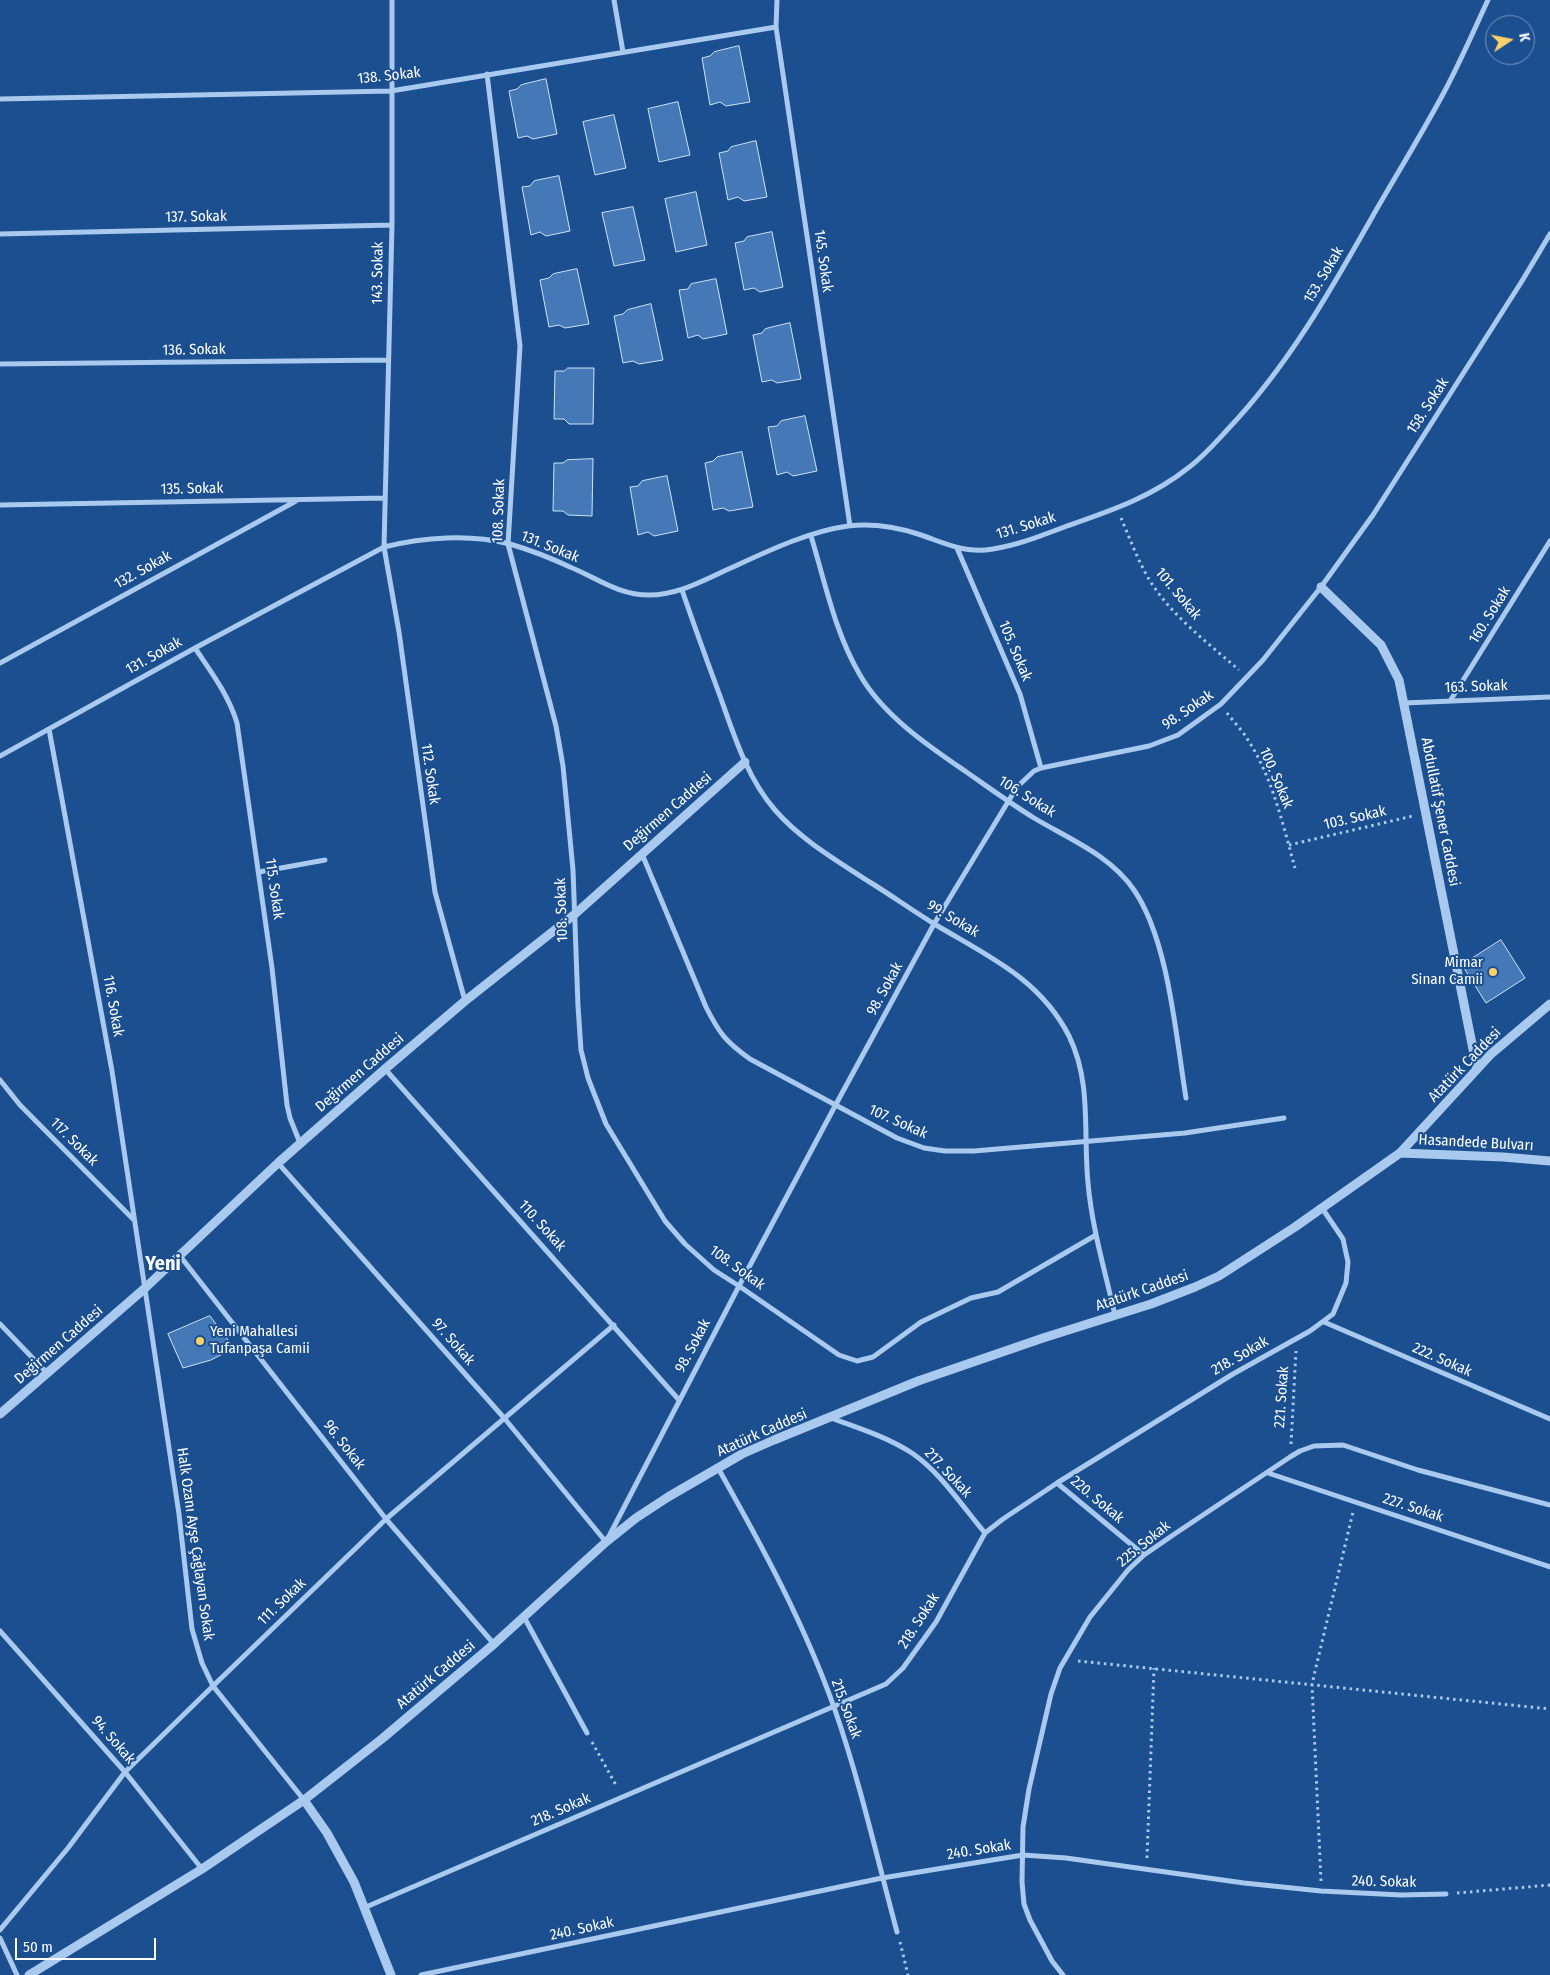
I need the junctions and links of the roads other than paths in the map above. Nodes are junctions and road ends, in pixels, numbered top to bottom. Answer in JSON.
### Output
{"nodes":[{"id":1,"x":392,"y":0,"type":"edge"},
{"id":2,"x":614,"y":0,"type":"edge"},
{"id":3,"x":778,"y":0,"type":"edge"},
{"id":4,"x":1488,"y":0,"type":"edge"},
{"id":5,"x":776,"y":26,"type":"junction"},
{"id":6,"x":623,"y":52,"type":"junction"},
{"id":7,"x":488,"y":74,"type":"junction"},
{"id":8,"x":391,"y":92,"type":"junction"},
{"id":9,"x":0,"y":99,"type":"edge"},
{"id":10,"x":392,"y":224,"type":"junction"},
{"id":11,"x":0,"y":234,"type":"edge"},
{"id":12,"x":1550,"y":234,"type":"edge"},
{"id":13,"x":388,"y":360,"type":"junction"},
{"id":14,"x":0,"y":364,"type":"edge"},
{"id":15,"x":385,"y":498,"type":"junction"},
{"id":16,"x":298,"y":500,"type":"junction"},
{"id":17,"x":0,"y":505,"type":"edge"},
{"id":18,"x":1117,"y":508,"type":"joint"},
{"id":19,"x":850,"y":526,"type":"junction"},
{"id":20,"x":811,"y":536,"type":"junction"},
{"id":21,"x":1550,"y":542,"type":"edge"},
{"id":22,"x":508,"y":544,"type":"junction"},
{"id":23,"x":384,"y":547,"type":"junction"},
{"id":24,"x":957,"y":548,"type":"junction"},
{"id":25,"x":1321,"y":588,"type":"junction"},
{"id":26,"x":682,"y":590,"type":"junction"},
{"id":27,"x":194,"y":648,"type":"junction"},
{"id":28,"x":0,"y":662,"type":"edge"},
{"id":29,"x":1550,"y":697,"type":"edge"},
{"id":30,"x":1450,"y":701,"type":"junction"},
{"id":31,"x":1404,"y":703,"type":"junction"},
{"id":32,"x":49,"y":729,"type":"junction"},
{"id":33,"x":0,"y":756,"type":"edge"},
{"id":34,"x":746,"y":762,"type":"junction"},
{"id":35,"x":1041,"y":768,"type":"junction"},
{"id":36,"x":1007,"y":801,"type":"junction"},
{"id":37,"x":642,"y":853,"type":"junction"},
{"id":38,"x":325,"y":860,"type":"dead end"},
{"id":39,"x":259,"y":872,"type":"junction"},
{"id":40,"x":575,"y":914,"type":"junction"},
{"id":41,"x":934,"y":924,"type":"junction"},
{"id":42,"x":465,"y":1001,"type":"junction"},
{"id":43,"x":1550,"y":1004,"type":"edge"},
{"id":44,"x":385,"y":1069,"type":"junction"},
{"id":45,"x":1477,"y":1069,"type":"junction"},
{"id":46,"x":0,"y":1080,"type":"edge"},
{"id":47,"x":1186,"y":1098,"type":"dead end"},
{"id":48,"x":835,"y":1106,"type":"junction"},
{"id":49,"x":1284,"y":1118,"type":"dead end"},
{"id":50,"x":1085,"y":1140,"type":"junction"},
{"id":51,"x":300,"y":1144,"type":"junction"},
{"id":52,"x":1400,"y":1154,"type":"junction"},
{"id":53,"x":1550,"y":1161,"type":"edge"},
{"id":54,"x":278,"y":1163,"type":"junction"},
{"id":55,"x":1322,"y":1208,"type":"junction"},
{"id":56,"x":134,"y":1219,"type":"junction"},
{"id":57,"x":1096,"y":1235,"type":"junction"},
{"id":58,"x":180,"y":1256,"type":"junction"},
{"id":59,"x":739,"y":1286,"type":"junction"},
{"id":60,"x":144,"y":1289,"type":"junction"},
{"id":61,"x":1115,"y":1315,"type":"junction"},
{"id":62,"x":1324,"y":1322,"type":"junction"},
{"id":63,"x":0,"y":1324,"type":"edge"},
{"id":64,"x":614,"y":1325,"type":"junction"},
{"id":65,"x":47,"y":1373,"type":"junction"},
{"id":66,"x":679,"y":1400,"type":"junction"},
{"id":67,"x":0,"y":1414,"type":"edge"},
{"id":68,"x":830,"y":1418,"type":"junction"},
{"id":69,"x":505,"y":1419,"type":"junction"},
{"id":70,"x":1550,"y":1419,"type":"edge"},
{"id":71,"x":718,"y":1468,"type":"junction"},
{"id":72,"x":1268,"y":1472,"type":"junction"},
{"id":73,"x":1057,"y":1483,"type":"junction"},
{"id":74,"x":1550,"y":1505,"type":"edge"},
{"id":75,"x":386,"y":1519,"type":"junction"},
{"id":76,"x":985,"y":1533,"type":"junction"},
{"id":77,"x":606,"y":1542,"type":"junction"},
{"id":78,"x":1144,"y":1556,"type":"junction"},
{"id":79,"x":1550,"y":1567,"type":"edge"},
{"id":80,"x":524,"y":1617,"type":"junction"},
{"id":81,"x":0,"y":1631,"type":"edge"},
{"id":82,"x":494,"y":1644,"type":"junction"},
{"id":83,"x":213,"y":1686,"type":"junction"},
{"id":84,"x":834,"y":1708,"type":"junction"},
{"id":85,"x":587,"y":1733,"type":"road end"},
{"id":86,"x":125,"y":1772,"type":"junction"},
{"id":87,"x":304,"y":1800,"type":"junction"},
{"id":88,"x":1023,"y":1855,"type":"junction"},
{"id":89,"x":202,"y":1868,"type":"junction"},
{"id":90,"x":882,"y":1878,"type":"junction"},
{"id":91,"x":1446,"y":1894,"type":"road end"},
{"id":92,"x":366,"y":1908,"type":"junction"},
{"id":93,"x":0,"y":1930,"type":"edge"},
{"id":94,"x":897,"y":1932,"type":"road end"},
{"id":95,"x":0,"y":1938,"type":"edge"},
{"id":96,"x":17,"y":1975,"type":"edge"},
{"id":97,"x":29,"y":1975,"type":"edge"},
{"id":98,"x":391,"y":1975,"type":"edge"},
{"id":99,"x":421,"y":1975,"type":"edge"},
{"id":100,"x":1063,"y":1975,"type":"edge"}],
"edges":[{"from":1,"to":8,"type":"street","name":"143. Sokak"},
{"from":2,"to":6,"type":"street"},
{"from":3,"to":5,"type":"street","name":"145. Sokak"},
{"from":4,"to":18,"type":"street","name":"153. Sokak"},
{"from":5,"to":6,"type":"street","name":"138. Sokak"},
{"from":5,"to":19,"type":"street","name":"145. Sokak"},
{"from":6,"to":7,"type":"street","name":"138. Sokak"},
{"from":7,"to":8,"type":"street","name":"138. Sokak"},
{"from":7,"to":22,"type":"street","name":"108. Sokak"},
{"from":8,"to":9,"type":"street","name":"138. Sokak"},
{"from":8,"to":10,"type":"street","name":"143. Sokak"},
{"from":10,"to":11,"type":"street","name":"137. Sokak"},
{"from":10,"to":13,"type":"street","name":"143. Sokak"},
{"from":12,"to":25,"type":"street","name":"158. Sokak"},
{"from":13,"to":14,"type":"street","name":"136. Sokak"},
{"from":13,"to":15,"type":"street","name":"143. Sokak"},
{"from":15,"to":16,"type":"street","name":"135. Sokak"},
{"from":15,"to":23,"type":"street","name":"143. Sokak"},
{"from":16,"to":17,"type":"street","name":"135. Sokak"},
{"from":16,"to":28,"type":"street","name":"132. Sokak"},
{"from":18,"to":24,"type":"street","name":"131. Sokak"},
{"from":19,"to":20,"type":"street","name":"131. Sokak"},
{"from":19,"to":24,"type":"street","name":"131. Sokak"},
{"from":20,"to":26,"type":"street","name":"131. Sokak"},
{"from":20,"to":36,"type":"street","name":"106. Sokak"},
{"from":21,"to":30,"type":"street","name":"160. Sokak"},
{"from":22,"to":23,"type":"street","name":"131. Sokak"},
{"from":22,"to":26,"type":"street","name":"131. Sokak"},
{"from":22,"to":40,"type":"street","name":"108. Sokak"},
{"from":23,"to":27,"type":"street","name":"131. Sokak"},
{"from":23,"to":42,"type":"street","name":"112. Sokak"},
{"from":24,"to":35,"type":"street","name":"105. Sokak"},
{"from":25,"to":31,"type":"street","name":"Abdullatif Şener Caddesi"},
{"from":25,"to":35,"type":"street","name":"98. Sokak"},
{"from":26,"to":34,"type":"street","name":"99. Sokak"},
{"from":27,"to":32,"type":"street","name":"131. Sokak"},
{"from":27,"to":39,"type":"street","name":"115. Sokak"},
{"from":29,"to":30,"type":"street","name":"163. Sokak"},
{"from":30,"to":31,"type":"street","name":"163. Sokak"},
{"from":31,"to":45,"type":"street","name":"Abdullatif Şener Caddesi"},
{"from":32,"to":33,"type":"street","name":"131. Sokak"},
{"from":32,"to":56,"type":"street","name":"116. Sokak"},
{"from":34,"to":37,"type":"street","name":"Değirmen Caddesi"},
{"from":34,"to":41,"type":"street","name":"99. Sokak"},
{"from":35,"to":36,"type":"street","name":"98. Sokak"},
{"from":36,"to":41,"type":"street","name":"98. Sokak"},
{"from":36,"to":47,"type":"street","name":"106. Sokak"},
{"from":37,"to":40,"type":"street","name":"Değirmen Caddesi"},
{"from":37,"to":48,"type":"street","name":"107. Sokak"},
{"from":38,"to":39,"type":"street"},
{"from":39,"to":51,"type":"street","name":"115. Sokak"},
{"from":40,"to":42,"type":"street","name":"Değirmen Caddesi"},
{"from":40,"to":59,"type":"street","name":"108. Sokak"},
{"from":41,"to":48,"type":"street","name":"98. Sokak"},
{"from":41,"to":50,"type":"street","name":"99. Sokak"},
{"from":42,"to":44,"type":"street","name":"Değirmen Caddesi"},
{"from":43,"to":45,"type":"street","name":"Atatürk Caddesi"},
{"from":44,"to":51,"type":"street","name":"Değirmen Caddesi"},
{"from":44,"to":64,"type":"street","name":"110. Sokak"},
{"from":45,"to":52,"type":"street","name":"Atatürk Caddesi"},
{"from":46,"to":56,"type":"street","name":"117. Sokak"},
{"from":48,"to":50,"type":"street","name":"107. Sokak"},
{"from":48,"to":59,"type":"street","name":"98. Sokak"},
{"from":49,"to":50,"type":"street","name":"107. Sokak"},
{"from":50,"to":57,"type":"street","name":"99. Sokak"},
{"from":51,"to":54,"type":"street","name":"Değirmen Caddesi"},
{"from":52,"to":53,"type":"street","name":"Hasandede Bulvarı"},
{"from":52,"to":55,"type":"street","name":"Atatürk Caddesi"},
{"from":54,"to":58,"type":"street","name":"Değirmen Caddesi"},
{"from":54,"to":69,"type":"street","name":"97. Sokak"},
{"from":55,"to":61,"type":"street","name":"Atatürk Caddesi"},
{"from":55,"to":62,"type":"street","name":"218. Sokak"},
{"from":56,"to":60,"type":"street","name":"116. Sokak"},
{"from":57,"to":59,"type":"street","name":"108. Sokak"},
{"from":57,"to":61,"type":"street","name":"99. Sokak"},
{"from":58,"to":60,"type":"street","name":"Değirmen Caddesi"},
{"from":58,"to":75,"type":"street","name":"96. Sokak"},
{"from":59,"to":66,"type":"street","name":"98. Sokak"},
{"from":60,"to":65,"type":"street","name":"Değirmen Caddesi"},
{"from":60,"to":83,"type":"street","name":"Halk Ozanı Ayşe Çağlayan Sokak"},
{"from":61,"to":68,"type":"street","name":"Atatürk Caddesi"},
{"from":62,"to":70,"type":"street","name":"222. Sokak"},
{"from":62,"to":73,"type":"street","name":"218. Sokak"},
{"from":63,"to":65,"type":"street"},
{"from":64,"to":66,"type":"street","name":"110. Sokak"},
{"from":64,"to":69,"type":"street","name":"111. Sokak"},
{"from":65,"to":67,"type":"street","name":"Değirmen Caddesi"},
{"from":66,"to":77,"type":"street","name":"98. Sokak"},
{"from":68,"to":71,"type":"street","name":"Atatürk Caddesi"},
{"from":68,"to":76,"type":"street","name":"217. Sokak"},
{"from":69,"to":75,"type":"street","name":"111. Sokak"},
{"from":69,"to":77,"type":"street","name":"97. Sokak"},
{"from":71,"to":77,"type":"street","name":"Atatürk Caddesi"},
{"from":71,"to":84,"type":"street","name":"215. Sokak"},
{"from":72,"to":74,"type":"street","name":"225. Sokak"},
{"from":72,"to":78,"type":"street","name":"225. Sokak"},
{"from":72,"to":79,"type":"street","name":"227. Sokak"},
{"from":73,"to":76,"type":"street","name":"218. Sokak"},
{"from":73,"to":78,"type":"street","name":"220. Sokak"},
{"from":75,"to":82,"type":"street","name":"96. Sokak"},
{"from":75,"to":83,"type":"street","name":"111. Sokak"},
{"from":76,"to":84,"type":"street","name":"218. Sokak"},
{"from":77,"to":80,"type":"street","name":"Atatürk Caddesi"},
{"from":78,"to":88,"type":"street","name":"225. Sokak"},
{"from":80,"to":82,"type":"street","name":"Atatürk Caddesi"},
{"from":80,"to":85,"type":"street"},
{"from":81,"to":86,"type":"street","name":"94. Sokak"},
{"from":82,"to":87,"type":"street","name":"Atatürk Caddesi"},
{"from":83,"to":86,"type":"street","name":"111. Sokak"},
{"from":83,"to":87,"type":"street","name":"Halk Ozanı Ayşe Çağlayan Sokak"},
{"from":84,"to":90,"type":"street","name":"215. Sokak"},
{"from":84,"to":92,"type":"street","name":"218. Sokak"},
{"from":86,"to":89,"type":"street","name":"94. Sokak"},
{"from":86,"to":93,"type":"street","name":"111. Sokak"},
{"from":87,"to":89,"type":"street","name":"Atatürk Caddesi"},
{"from":87,"to":92,"type":"street"},
{"from":88,"to":90,"type":"street","name":"240. Sokak"},
{"from":88,"to":91,"type":"street","name":"240. Sokak"},
{"from":88,"to":100,"type":"street","name":"225. Sokak"},
{"from":89,"to":97,"type":"street","name":"Atatürk Caddesi"},
{"from":90,"to":94,"type":"street","name":"215. Sokak"},
{"from":90,"to":99,"type":"street","name":"240. Sokak"},
{"from":92,"to":98,"type":"street"},
{"from":95,"to":96,"type":"street"}]}
